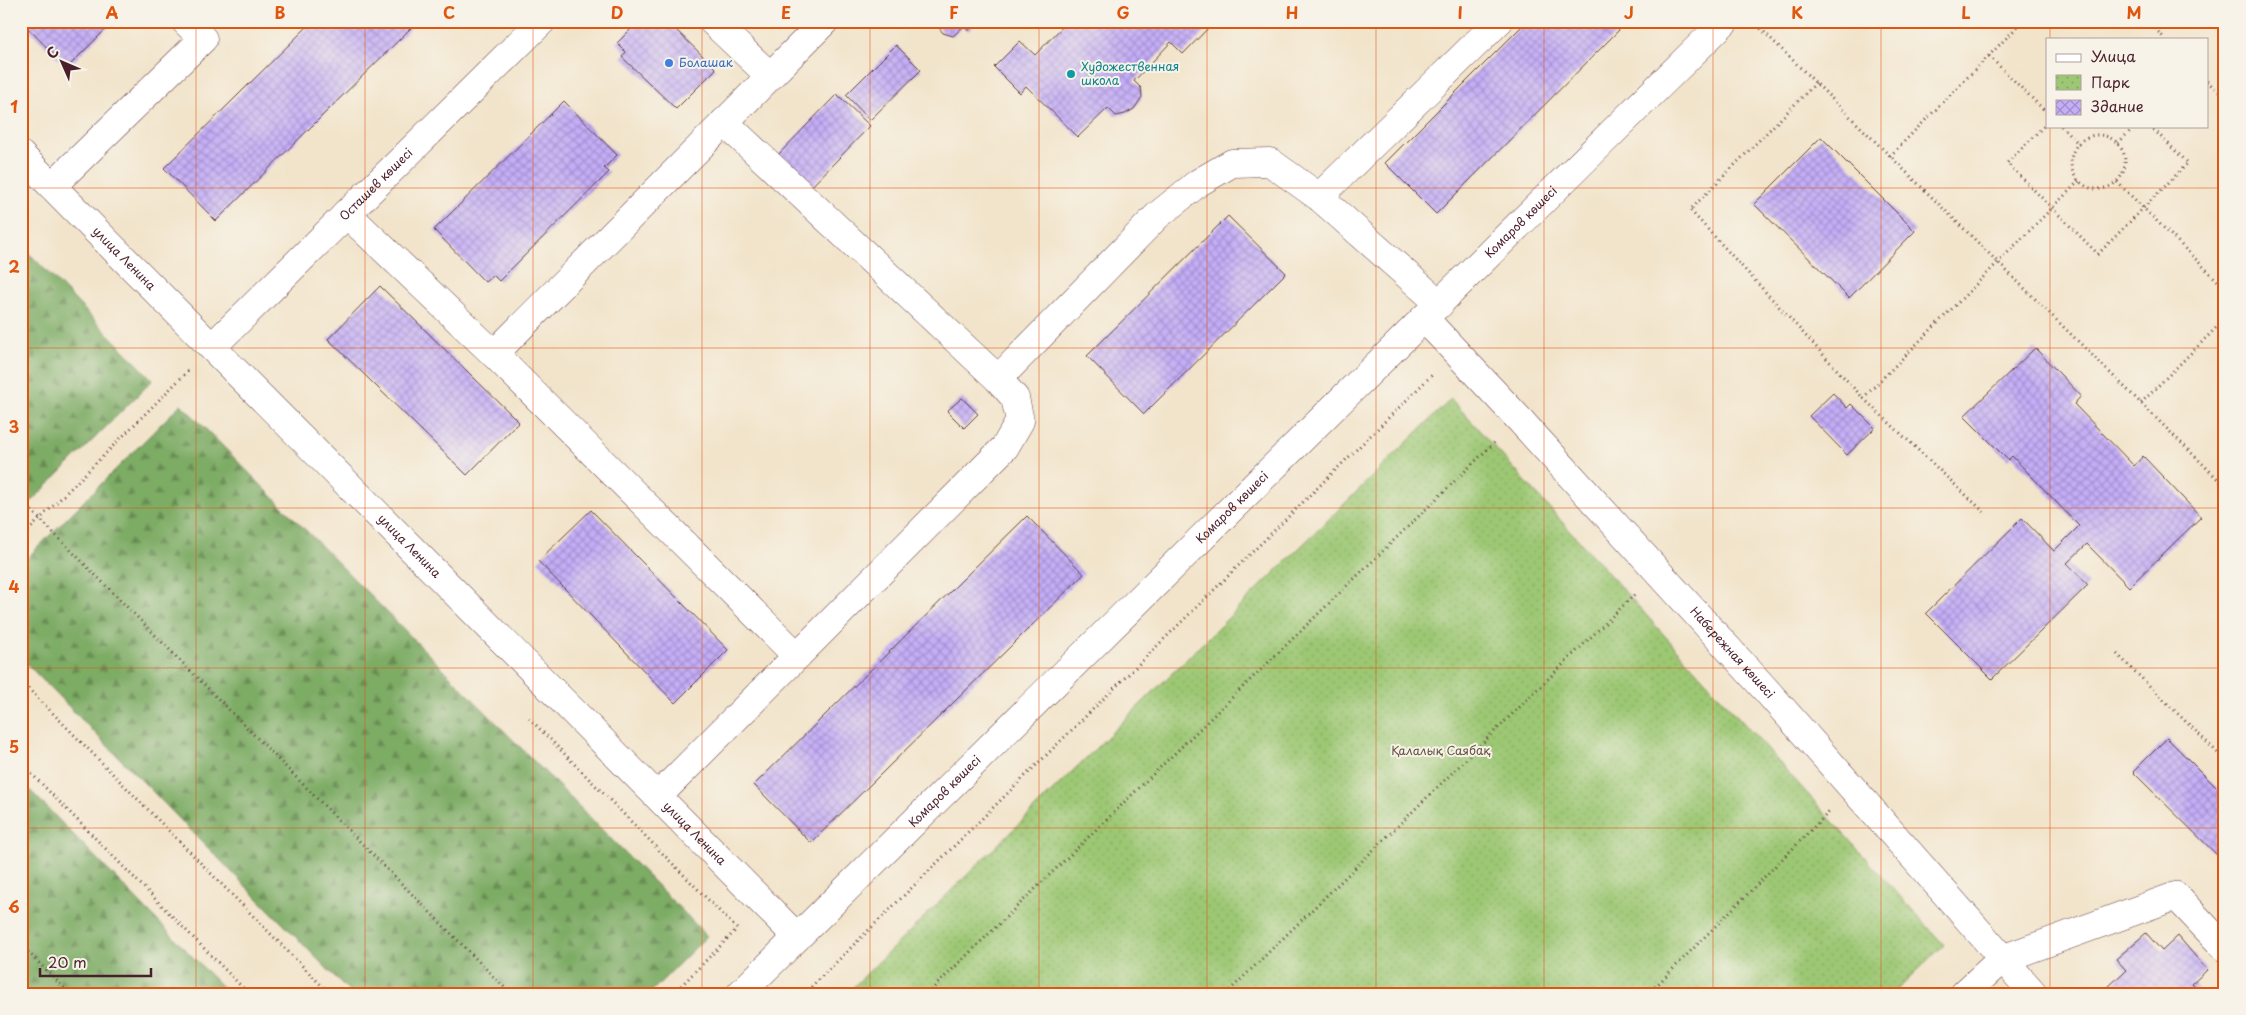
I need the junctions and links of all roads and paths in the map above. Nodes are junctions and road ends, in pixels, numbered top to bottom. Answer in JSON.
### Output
{"nodes":[{"id":1,"x":185,"y":21,"type":"edge"},
{"id":2,"x":542,"y":21,"type":"edge"},
{"id":3,"x":712,"y":21,"type":"edge"},
{"id":4,"x":825,"y":21,"type":"edge"},
{"id":5,"x":1499,"y":21,"type":"edge"},
{"id":6,"x":1725,"y":21,"type":"edge"},
{"id":7,"x":1753,"y":21,"type":"edge"},
{"id":8,"x":2023,"y":21,"type":"edge"},
{"id":9,"x":2148,"y":21,"type":"edge"},
{"id":10,"x":2164,"y":38,"type":"edge"},
{"id":11,"x":1989,"y":56,"type":"junction"},
{"id":12,"x":770,"y":76,"type":"junction"},
{"id":13,"x":2208,"y":81,"type":"edge"},
{"id":14,"x":1816,"y":83,"type":"junction"},
{"id":15,"x":2225,"y":98,"type":"edge"},
{"id":16,"x":2046,"y":112,"type":"edge"},
{"id":17,"x":724,"y":122,"type":"junction"},
{"id":18,"x":2046,"y":124,"type":"edge"},
{"id":19,"x":2063,"y":128,"type":"edge"},
{"id":20,"x":2132,"y":128,"type":"edge"},
{"id":21,"x":2152,"y":128,"type":"edge"},
{"id":22,"x":2118,"y":143,"type":"junction"},
{"id":23,"x":2079,"y":144,"type":"junction"},
{"id":24,"x":21,"y":155,"type":"edge"},
{"id":25,"x":1890,"y":156,"type":"junction"},
{"id":26,"x":2079,"y":181,"type":"junction"},
{"id":27,"x":2116,"y":182,"type":"junction"},
{"id":28,"x":52,"y":186,"type":"junction"},
{"id":29,"x":1319,"y":198,"type":"junction"},
{"id":30,"x":2052,"y":208,"type":"junction"},
{"id":31,"x":2143,"y":208,"type":"junction"},
{"id":32,"x":346,"y":213,"type":"junction"},
{"id":33,"x":1998,"y":263,"type":"junction"},
{"id":34,"x":2225,"y":288,"type":"edge"},
{"id":35,"x":1432,"y":311,"type":"junction"},
{"id":36,"x":2225,"y":319,"type":"edge"},
{"id":37,"x":212,"y":347,"type":"junction"},
{"id":38,"x":1456,"y":351,"type":"junction"},
{"id":39,"x":494,"y":354,"type":"junction"},
{"id":40,"x":180,"y":364,"type":"dead end"},
{"id":41,"x":187,"y":371,"type":"junction"},
{"id":42,"x":194,"y":378,"type":"dead end"},
{"id":43,"x":998,"y":379,"type":"junction"},
{"id":44,"x":1863,"y":398,"type":"junction"},
{"id":45,"x":2141,"y":403,"type":"junction"},
{"id":46,"x":1519,"y":419,"type":"junction"},
{"id":47,"x":2225,"y":486,"type":"edge"},
{"id":48,"x":21,"y":500,"type":"edge"},
{"id":49,"x":1984,"y":512,"type":"dead end"},
{"id":50,"x":40,"y":519,"type":"junction"},
{"id":51,"x":21,"y":538,"type":"edge"},
{"id":52,"x":1658,"y":572,"type":"junction"},
{"id":53,"x":2117,"y":654,"type":"dead end"},
{"id":54,"x":797,"y":656,"type":"junction"},
{"id":55,"x":21,"y":681,"type":"edge"},
{"id":56,"x":528,"y":717,"type":"dead end"},
{"id":57,"x":2225,"y":760,"type":"edge"},
{"id":58,"x":21,"y":763,"type":"edge"},
{"id":59,"x":1852,"y":789,"type":"junction"},
{"id":60,"x":658,"y":796,"type":"junction"},
{"id":61,"x":797,"y":937,"type":"junction"},
{"id":62,"x":21,"y":945,"type":"edge"},
{"id":63,"x":2225,"y":948,"type":"edge"},
{"id":64,"x":2002,"y":959,"type":"junction"},
{"id":65,"x":70,"y":994,"type":"edge"},
{"id":66,"x":249,"y":994,"type":"edge"},
{"id":67,"x":330,"y":994,"type":"edge"},
{"id":68,"x":511,"y":994,"type":"edge"},
{"id":69,"x":673,"y":994,"type":"edge"},
{"id":70,"x":740,"y":994,"type":"edge"},
{"id":71,"x":804,"y":994,"type":"edge"},
{"id":72,"x":927,"y":994,"type":"edge"},
{"id":73,"x":1226,"y":994,"type":"edge"},
{"id":74,"x":1648,"y":994,"type":"edge"},
{"id":75,"x":1964,"y":994,"type":"edge"},
{"id":76,"x":2034,"y":994,"type":"edge"}],
"edges":[{"from":1,"to":28,"type":"street"},
{"from":2,"to":32,"type":"street","name":"Осташев көшесі"},
{"from":3,"to":12,"type":"street"},
{"from":4,"to":12,"type":"street"},
{"from":5,"to":29,"type":"street"},
{"from":6,"to":35,"type":"street","name":"Комаров көшесі"},
{"from":7,"to":14,"type":"path"},
{"from":8,"to":11,"type":"path"},
{"from":9,"to":10,"type":"path"},
{"from":11,"to":16,"type":"path"},
{"from":11,"to":25,"type":"path"},
{"from":12,"to":17,"type":"street"},
{"from":13,"to":15,"type":"path"},
{"from":14,"to":25,"type":"path"},
{"from":14,"to":44,"type":"path"},
{"from":17,"to":39,"type":"street"},
{"from":17,"to":43,"type":"street"},
{"from":18,"to":30,"type":"path"},
{"from":19,"to":23,"type":"path"},
{"from":20,"to":22,"type":"path"},
{"from":21,"to":31,"type":"path"},
{"from":22,"to":23,"type":"path"},
{"from":22,"to":27,"type":"path"},
{"from":23,"to":26,"type":"path"},
{"from":24,"to":28,"type":"street","name":"улица Ленина"},
{"from":25,"to":33,"type":"path"},
{"from":26,"to":27,"type":"path"},
{"from":26,"to":30,"type":"path"},
{"from":27,"to":31,"type":"path"},
{"from":28,"to":37,"type":"street","name":"улица Ленина"},
{"from":29,"to":35,"type":"street","name":"Набережная көшесі"},
{"from":29,"to":43,"type":"street","name":"Набережная көшесі"},
{"from":30,"to":31,"type":"path"},
{"from":30,"to":33,"type":"path"},
{"from":31,"to":34,"type":"path"},
{"from":32,"to":37,"type":"street","name":"Осташев көшесі"},
{"from":32,"to":39,"type":"street"},
{"from":33,"to":44,"type":"path"},
{"from":33,"to":45,"type":"path"},
{"from":35,"to":38,"type":"street","name":"Набережная көшесі"},
{"from":35,"to":61,"type":"street","name":"Комаров көшесі"},
{"from":36,"to":45,"type":"path"},
{"from":37,"to":41,"type":"path"},
{"from":37,"to":60,"type":"street","name":"улица Ленина"},
{"from":38,"to":46,"type":"street","name":"Набережная көшесі"},
{"from":38,"to":71,"type":"path"},
{"from":39,"to":54,"type":"street"},
{"from":40,"to":41,"type":"path"},
{"from":41,"to":42,"type":"path"},
{"from":41,"to":50,"type":"path"},
{"from":43,"to":54,"type":"street"},
{"from":44,"to":49,"type":"path"},
{"from":45,"to":47,"type":"path"},
{"from":46,"to":52,"type":"street","name":"Набережная көшесі"},
{"from":46,"to":72,"type":"path"},
{"from":48,"to":50,"type":"path"},
{"from":50,"to":51,"type":"path"},
{"from":50,"to":68,"type":"path"},
{"from":52,"to":59,"type":"street","name":"Набережная көшесі"},
{"from":52,"to":73,"type":"path"},
{"from":53,"to":57,"type":"path"},
{"from":54,"to":60,"type":"street"},
{"from":55,"to":67,"type":"path"},
{"from":56,"to":69,"type":"path"},
{"from":58,"to":66,"type":"path"},
{"from":59,"to":64,"type":"street","name":"Набережная көшесі"},
{"from":59,"to":74,"type":"path"},
{"from":60,"to":61,"type":"street","name":"улица Ленина"},
{"from":61,"to":70,"type":"street","name":"Комаров көшесі"},
{"from":62,"to":65,"type":"path"},
{"from":63,"to":64,"type":"street"},
{"from":64,"to":75,"type":"street"},
{"from":64,"to":76,"type":"street","name":"Набережная көшесі"}]}
